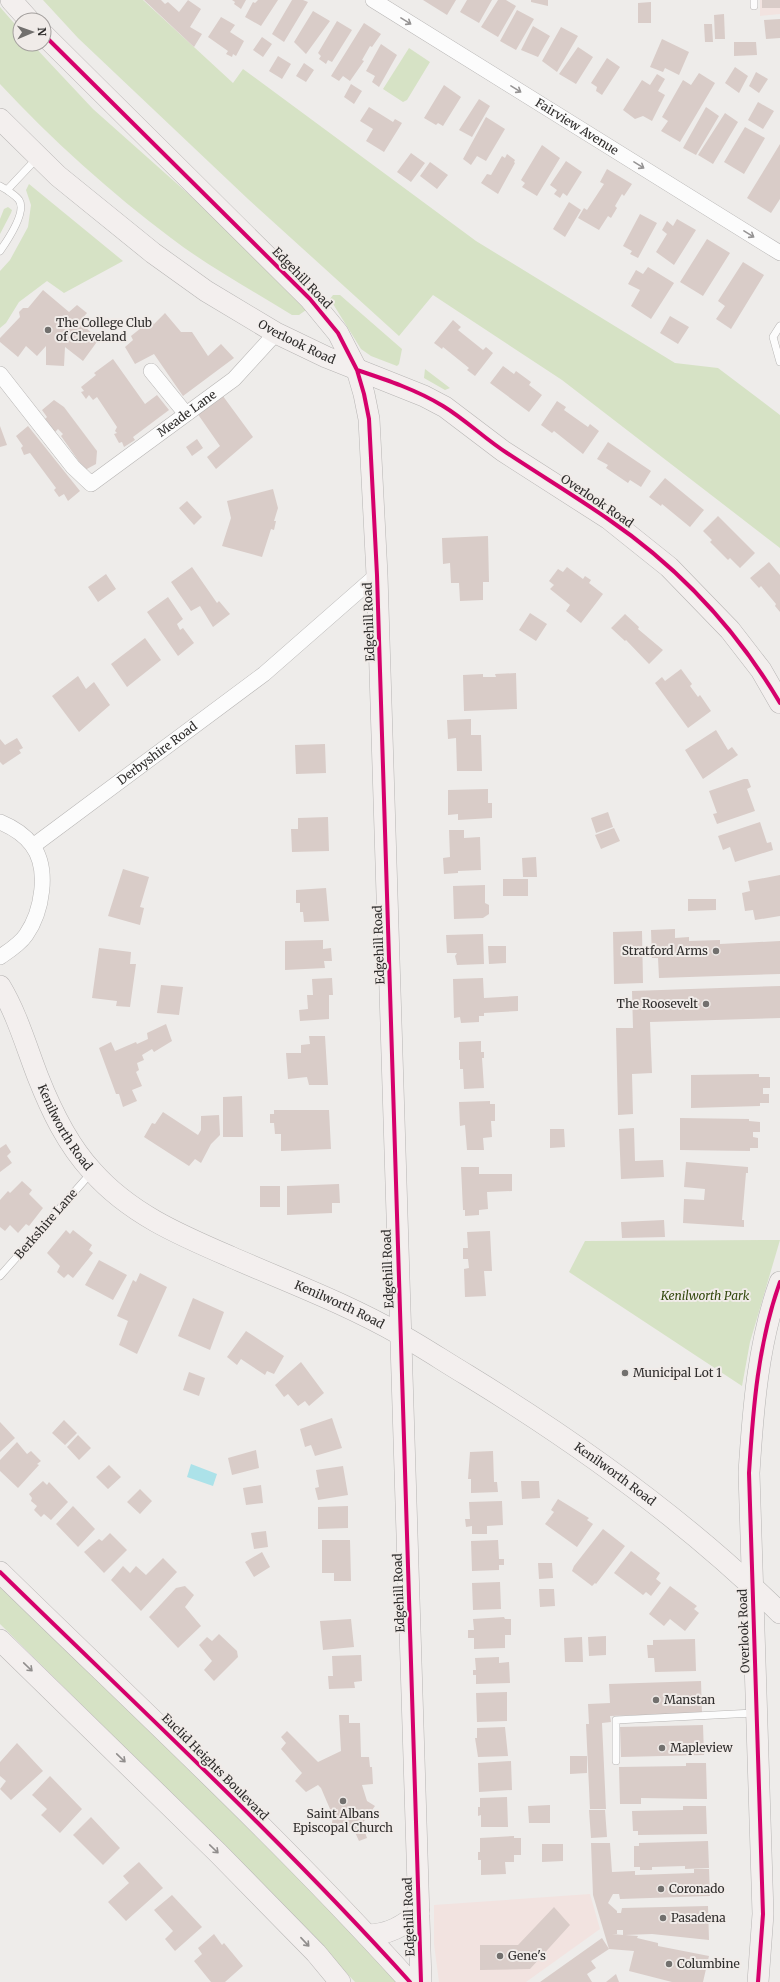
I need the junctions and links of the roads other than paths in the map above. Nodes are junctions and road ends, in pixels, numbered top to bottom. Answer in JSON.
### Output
{"nodes":[{"id":1,"x":11,"y":0,"type":"edge"},
{"id":2,"x":373,"y":0,"type":"edge"},
{"id":3,"x":22,"y":12,"type":"edge"},
{"id":4,"x":52,"y":43,"type":"edge"},
{"id":5,"x":0,"y":119,"type":"edge"},
{"id":6,"x":38,"y":157,"type":"junction"},
{"id":7,"x":0,"y":186,"type":"edge"},
{"id":8,"x":7,"y":190,"type":"junction"},
{"id":9,"x":0,"y":251,"type":"edge"},
{"id":10,"x":780,"y":253,"type":"edge"},
{"id":11,"x":780,"y":326,"type":"edge"},
{"id":12,"x":276,"y":333,"type":"junction"},
{"id":13,"x":780,"y":362,"type":"edge"},
{"id":14,"x":357,"y":370,"type":"junction"},
{"id":15,"x":151,"y":371,"type":"dead end"},
{"id":16,"x":0,"y":374,"type":"edge"},
{"id":17,"x":186,"y":414,"type":"junction"},
{"id":18,"x":377,"y":575,"type":"junction"},
{"id":19,"x":780,"y":703,"type":"edge"},
{"id":20,"x":0,"y":822,"type":"edge"},
{"id":21,"x":33,"y":846,"type":"junction"},
{"id":22,"x":0,"y":957,"type":"edge"},
{"id":23,"x":0,"y":986,"type":"edge"},
{"id":24,"x":92,"y":1172,"type":"junction"},
{"id":25,"x":0,"y":1276,"type":"edge"},
{"id":26,"x":780,"y":1282,"type":"edge"},
{"id":27,"x":400,"y":1334,"type":"junction"},
{"id":28,"x":0,"y":1572,"type":"edge"},
{"id":29,"x":752,"y":1585,"type":"junction"},
{"id":30,"x":780,"y":1613,"type":"edge"},
{"id":31,"x":0,"y":1640,"type":"edge"},
{"id":32,"x":756,"y":1713,"type":"junction"},
{"id":33,"x":616,"y":1761,"type":"dead end"},
{"id":34,"x":419,"y":1913,"type":"junction"},
{"id":35,"x":367,"y":1934,"type":"junction"},
{"id":36,"x":340,"y":1982,"type":"edge"},
{"id":37,"x":410,"y":1982,"type":"edge"},
{"id":38,"x":421,"y":1982,"type":"edge"},
{"id":39,"x":758,"y":1982,"type":"edge"}],
"edges":[{"from":1,"to":3,"type":"street"},
{"from":2,"to":10,"type":"street","name":"Fairview Avenue","one_way":true},
{"from":4,"to":14,"type":"street","name":"Edgehill Road"},
{"from":5,"to":6,"type":"street","name":"Overlook Road"},
{"from":6,"to":8,"type":"lane"},
{"from":6,"to":12,"type":"street","name":"Overlook Road"},
{"from":7,"to":8,"type":"lane"},
{"from":8,"to":9,"type":"lane"},
{"from":11,"to":13,"type":"lane"},
{"from":12,"to":14,"type":"street","name":"Overlook Road"},
{"from":12,"to":17,"type":"street","name":"Meade Lane"},
{"from":14,"to":18,"type":"street","name":"Edgehill Road"},
{"from":14,"to":19,"type":"street","name":"Overlook Road"},
{"from":15,"to":17,"type":"street"},
{"from":16,"to":17,"type":"street","name":"Meade Lane"},
{"from":18,"to":21,"type":"street","name":"Derbyshire Road"},
{"from":18,"to":27,"type":"street","name":"Edgehill Road"},
{"from":20,"to":21,"type":"street"},
{"from":21,"to":22,"type":"street"},
{"from":23,"to":24,"type":"street","name":"Kenilworth Road"},
{"from":24,"to":25,"type":"lane","name":"Berkshire Lane"},
{"from":24,"to":27,"type":"street","name":"Kenilworth Road"},
{"from":26,"to":29,"type":"street","name":"Overlook Road"},
{"from":27,"to":29,"type":"street","name":"Kenilworth Road"},
{"from":27,"to":34,"type":"street","name":"Edgehill Road"},
{"from":28,"to":35,"type":"street","name":"Euclid Heights Boulevard"},
{"from":29,"to":30,"type":"street","name":"Kenilworth Road"},
{"from":29,"to":32,"type":"street","name":"Overlook Road"},
{"from":31,"to":36,"type":"street","one_way":true},
{"from":32,"to":33,"type":"lane"},
{"from":32,"to":39,"type":"street","name":"Overlook Road"},
{"from":34,"to":35,"type":"street"},
{"from":34,"to":38,"type":"street","name":"Edgehill Road"},
{"from":35,"to":37,"type":"street","name":"Euclid Heights Boulevard"}]}
